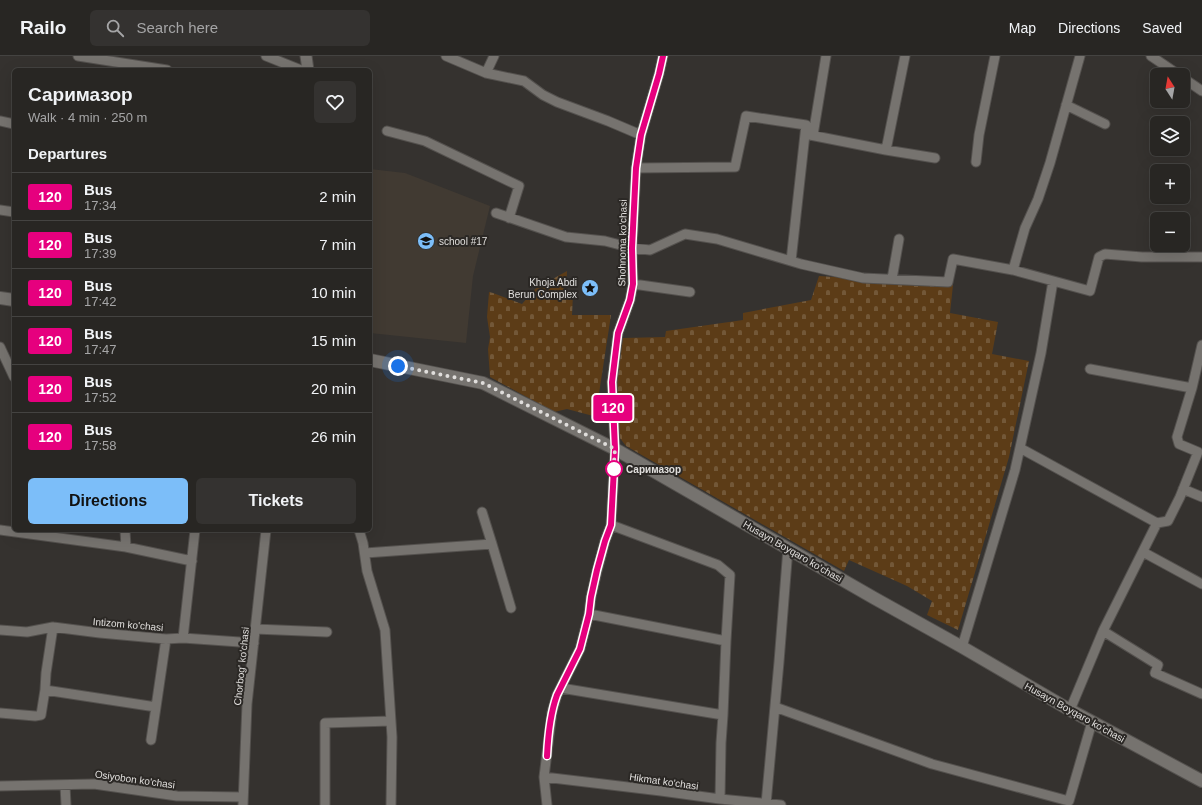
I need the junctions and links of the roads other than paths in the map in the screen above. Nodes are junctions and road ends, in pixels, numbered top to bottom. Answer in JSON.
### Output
{"nodes":[{"id":1,"x":78,"y":56,"type":"edge"},
{"id":2,"x":266,"y":56,"type":"edge"},
{"id":3,"x":306,"y":56,"type":"edge"},
{"id":4,"x":446,"y":56,"type":"edge"},
{"id":5,"x":494,"y":56,"type":"edge"},
{"id":6,"x":663,"y":56,"type":"edge"},
{"id":7,"x":826,"y":56,"type":"edge"},
{"id":8,"x":905,"y":56,"type":"edge"},
{"id":9,"x":995,"y":56,"type":"edge"},
{"id":10,"x":1080,"y":56,"type":"edge"},
{"id":11,"x":1151,"y":56,"type":"edge"},
{"id":12,"x":122,"y":66,"type":"edge"},
{"id":13,"x":144,"y":68,"type":"edge"},
{"id":14,"x":295,"y":68,"type":"edge"},
{"id":15,"x":308,"y":68,"type":"edge"},
{"id":16,"x":1169,"y":68,"type":"edge"},
{"id":17,"x":486,"y":72,"type":"junction"},
{"id":18,"x":1190,"y":83,"type":"edge"},
{"id":19,"x":1202,"y":91,"type":"edge"},
{"id":20,"x":1066,"y":105,"type":"junction"},
{"id":21,"x":0,"y":121,"type":"edge"},
{"id":22,"x":12,"y":124,"type":"edge"},
{"id":23,"x":1105,"y":124,"type":"dead end"},
{"id":24,"x":387,"y":131,"type":"dead end"},
{"id":25,"x":809,"y":134,"type":"junction"},
{"id":26,"x":641,"y":135,"type":"junction"},
{"id":27,"x":886,"y":150,"type":"junction"},
{"id":28,"x":935,"y":158,"type":"dead end"},
{"id":29,"x":976,"y":162,"type":"dead end"},
{"id":30,"x":636,"y":168,"type":"junction"},
{"id":31,"x":0,"y":210,"type":"edge"},
{"id":32,"x":12,"y":212,"type":"edge"},
{"id":33,"x":496,"y":213,"type":"dead end"},
{"id":34,"x":509,"y":218,"type":"junction"},
{"id":35,"x":899,"y":239,"type":"dead end"},
{"id":36,"x":632,"y":248,"type":"junction"},
{"id":37,"x":1202,"y":257,"type":"edge"},
{"id":38,"x":791,"y":261,"type":"junction"},
{"id":39,"x":1013,"y":270,"type":"junction"},
{"id":40,"x":892,"y":279,"type":"junction"},
{"id":41,"x":1053,"y":281,"type":"junction"},
{"id":42,"x":633,"y":284,"type":"junction"},
{"id":43,"x":690,"y":292,"type":"dead end"},
{"id":44,"x":0,"y":298,"type":"edge"},
{"id":45,"x":12,"y":300,"type":"edge"},
{"id":46,"x":1202,"y":345,"type":"edge"},
{"id":47,"x":0,"y":347,"type":"edge"},
{"id":48,"x":1201,"y":357,"type":"edge"},
{"id":49,"x":372,"y":360,"type":"edge"},
{"id":50,"x":1090,"y":369,"type":"dead end"},
{"id":51,"x":12,"y":373,"type":"edge"},
{"id":52,"x":1192,"y":388,"type":"junction"},
{"id":53,"x":1020,"y":448,"type":"junction"},
{"id":54,"x":615,"y":449,"type":"junction"},
{"id":55,"x":1183,"y":489,"type":"junction"},
{"id":56,"x":1202,"y":497,"type":"edge"},
{"id":57,"x":482,"y":512,"type":"dead end"},
{"id":58,"x":1157,"y":523,"type":"junction"},
{"id":59,"x":611,"y":525,"type":"junction"},
{"id":60,"x":0,"y":530,"type":"edge"},
{"id":61,"x":12,"y":531,"type":"edge"},
{"id":62,"x":28,"y":532,"type":"edge"},
{"id":63,"x":125,"y":532,"type":"edge"},
{"id":64,"x":196,"y":532,"type":"edge"},
{"id":65,"x":266,"y":532,"type":"edge"},
{"id":66,"x":360,"y":532,"type":"edge"},
{"id":67,"x":492,"y":544,"type":"junction"},
{"id":68,"x":126,"y":546,"type":"junction"},
{"id":69,"x":788,"y":548,"type":"junction"},
{"id":70,"x":1143,"y":552,"type":"junction"},
{"id":71,"x":365,"y":553,"type":"junction"},
{"id":72,"x":192,"y":561,"type":"junction"},
{"id":73,"x":1202,"y":584,"type":"edge"},
{"id":74,"x":511,"y":608,"type":"dead end"},
{"id":75,"x":589,"y":614,"type":"junction"},
{"id":76,"x":53,"y":627,"type":"junction"},
{"id":77,"x":255,"y":629,"type":"junction"},
{"id":78,"x":0,"y":630,"type":"edge"},
{"id":79,"x":1103,"y":631,"type":"junction"},
{"id":80,"x":327,"y":632,"type":"dead end"},
{"id":81,"x":183,"y":638,"type":"junction"},
{"id":82,"x":166,"y":639,"type":"junction"},
{"id":83,"x":726,"y":641,"type":"junction"},
{"id":84,"x":254,"y":643,"type":"junction"},
{"id":85,"x":962,"y":647,"type":"junction"},
{"id":86,"x":561,"y":688,"type":"junction"},
{"id":87,"x":45,"y":690,"type":"junction"},
{"id":88,"x":1202,"y":694,"type":"edge"},
{"id":89,"x":156,"y":707,"type":"junction"},
{"id":90,"x":775,"y":707,"type":"junction"},
{"id":91,"x":1070,"y":710,"type":"junction"},
{"id":92,"x":0,"y":714,"type":"edge"},
{"id":93,"x":723,"y":715,"type":"junction"},
{"id":94,"x":391,"y":721,"type":"junction"},
{"id":95,"x":1092,"y":722,"type":"junction"},
{"id":96,"x":151,"y":740,"type":"dead end"},
{"id":97,"x":544,"y":777,"type":"junction"},
{"id":98,"x":1202,"y":781,"type":"edge"},
{"id":99,"x":65,"y":785,"type":"junction"},
{"id":100,"x":0,"y":786,"type":"edge"},
{"id":101,"x":720,"y":800,"type":"junction"},
{"id":102,"x":242,"y":801,"type":"edge"},
{"id":103,"x":766,"y":804,"type":"junction"},
{"id":104,"x":66,"y":805,"type":"edge"},
{"id":105,"x":325,"y":805,"type":"edge"},
{"id":106,"x":391,"y":805,"type":"edge"},
{"id":107,"x":547,"y":805,"type":"edge"},
{"id":108,"x":781,"y":805,"type":"edge"}],
"edges":[{"from":1,"to":12,"type":"street"},
{"from":2,"to":14,"type":"street"},
{"from":3,"to":15,"type":"street"},
{"from":4,"to":17,"type":"street"},
{"from":5,"to":17,"type":"street"},
{"from":6,"to":26,"type":"street","name":"Shohnoma ko'chasi"},
{"from":7,"to":25,"type":"street"},
{"from":8,"to":27,"type":"street"},
{"from":9,"to":29,"type":"street"},
{"from":10,"to":20,"type":"street"},
{"from":11,"to":16,"type":"street"},
{"from":12,"to":13,"type":"street"},
{"from":17,"to":26,"type":"street"},
{"from":18,"to":19,"type":"street"},
{"from":20,"to":23,"type":"street"},
{"from":20,"to":39,"type":"street"},
{"from":21,"to":22,"type":"street"},
{"from":24,"to":34,"type":"street"},
{"from":25,"to":27,"type":"street"},
{"from":25,"to":30,"type":"street"},
{"from":25,"to":38,"type":"street"},
{"from":26,"to":30,"type":"street","name":"Shohnoma ko'chasi"},
{"from":27,"to":28,"type":"street"},
{"from":30,"to":36,"type":"street","name":"Shohnoma ko'chasi"},
{"from":31,"to":32,"type":"street"},
{"from":33,"to":34,"type":"street"},
{"from":34,"to":36,"type":"street"},
{"from":35,"to":40,"type":"street"},
{"from":36,"to":38,"type":"street"},
{"from":36,"to":42,"type":"street","name":"Shohnoma ko'chasi"},
{"from":37,"to":41,"type":"street"},
{"from":38,"to":40,"type":"street"},
{"from":39,"to":40,"type":"street"},
{"from":39,"to":41,"type":"street"},
{"from":41,"to":53,"type":"street"},
{"from":42,"to":43,"type":"street"},
{"from":42,"to":54,"type":"street","name":"Shohnoma ko'chasi"},
{"from":44,"to":45,"type":"main road"},
{"from":46,"to":48,"type":"street"},
{"from":47,"to":51,"type":"street"},
{"from":48,"to":52,"type":"street"},
{"from":49,"to":54,"type":"main road","name":"Husayn Boyqaro ko'chasi"},
{"from":50,"to":52,"type":"street"},
{"from":52,"to":55,"type":"street"},
{"from":53,"to":58,"type":"street"},
{"from":53,"to":85,"type":"street"},
{"from":54,"to":59,"type":"street","name":"Shohnoma ko'chasi"},
{"from":54,"to":69,"type":"main road","name":"Husayn Boyqaro ko'chasi"},
{"from":55,"to":56,"type":"street"},
{"from":55,"to":58,"type":"street"},
{"from":57,"to":67,"type":"street"},
{"from":58,"to":70,"type":"street"},
{"from":59,"to":75,"type":"street","name":"Shohnoma ko'chasi"},
{"from":59,"to":83,"type":"street"},
{"from":60,"to":61,"type":"street"},
{"from":62,"to":68,"type":"street"},
{"from":63,"to":68,"type":"street"},
{"from":64,"to":72,"type":"street"},
{"from":65,"to":77,"type":"street","name":"Сhorbog' ko'chasi"},
{"from":66,"to":71,"type":"street"},
{"from":67,"to":71,"type":"street"},
{"from":67,"to":74,"type":"street"},
{"from":68,"to":72,"type":"street"},
{"from":69,"to":85,"type":"main road","name":"Husayn Boyqaro ko'chasi"},
{"from":69,"to":90,"type":"street"},
{"from":70,"to":73,"type":"street"},
{"from":70,"to":79,"type":"street"},
{"from":71,"to":94,"type":"street"},
{"from":72,"to":81,"type":"street"},
{"from":75,"to":83,"type":"street"},
{"from":75,"to":86,"type":"street","name":"Shohnoma ko'chasi"},
{"from":76,"to":78,"type":"street","name":"Intizom ko'chasi"},
{"from":76,"to":82,"type":"street","name":"Intizom ko'chasi"},
{"from":76,"to":87,"type":"street"},
{"from":77,"to":80,"type":"street"},
{"from":77,"to":84,"type":"street","name":"Сhorbog' ko'chasi"},
{"from":79,"to":88,"type":"street"},
{"from":79,"to":91,"type":"street"},
{"from":81,"to":82,"type":"street","name":"Intizom ko'chasi"},
{"from":81,"to":84,"type":"street","name":"Intizom ko'chasi"},
{"from":82,"to":89,"type":"street"},
{"from":83,"to":93,"type":"street"},
{"from":84,"to":102,"type":"street","name":"Сhorbog' ko'chasi"},
{"from":85,"to":91,"type":"main road","name":"Husayn Boyqaro ko'chasi"},
{"from":86,"to":93,"type":"street"},
{"from":86,"to":97,"type":"street","name":"Shohnoma ko'chasi"},
{"from":87,"to":89,"type":"street"},
{"from":87,"to":92,"type":"street"},
{"from":89,"to":96,"type":"street"},
{"from":90,"to":95,"type":"street"},
{"from":90,"to":103,"type":"street"},
{"from":91,"to":95,"type":"main road","name":"Husayn Boyqaro ko'chasi"},
{"from":93,"to":101,"type":"street"},
{"from":94,"to":105,"type":"street"},
{"from":94,"to":106,"type":"street"},
{"from":95,"to":98,"type":"main road","name":"Husayn Boyqaro ko'chasi"},
{"from":97,"to":101,"type":"street","name":"Hikmat ko'chasi"},
{"from":97,"to":107,"type":"street","name":"Shohnoma ko'chasi"},
{"from":99,"to":100,"type":"street","name":"Osiyobon ko'chasi"},
{"from":99,"to":102,"type":"street","name":"Osiyobon ko'chasi"},
{"from":99,"to":104,"type":"street"},
{"from":101,"to":103,"type":"street","name":"Hikmat ko'chasi"},
{"from":103,"to":108,"type":"street","name":"Hikmat ko'chasi"}]}
